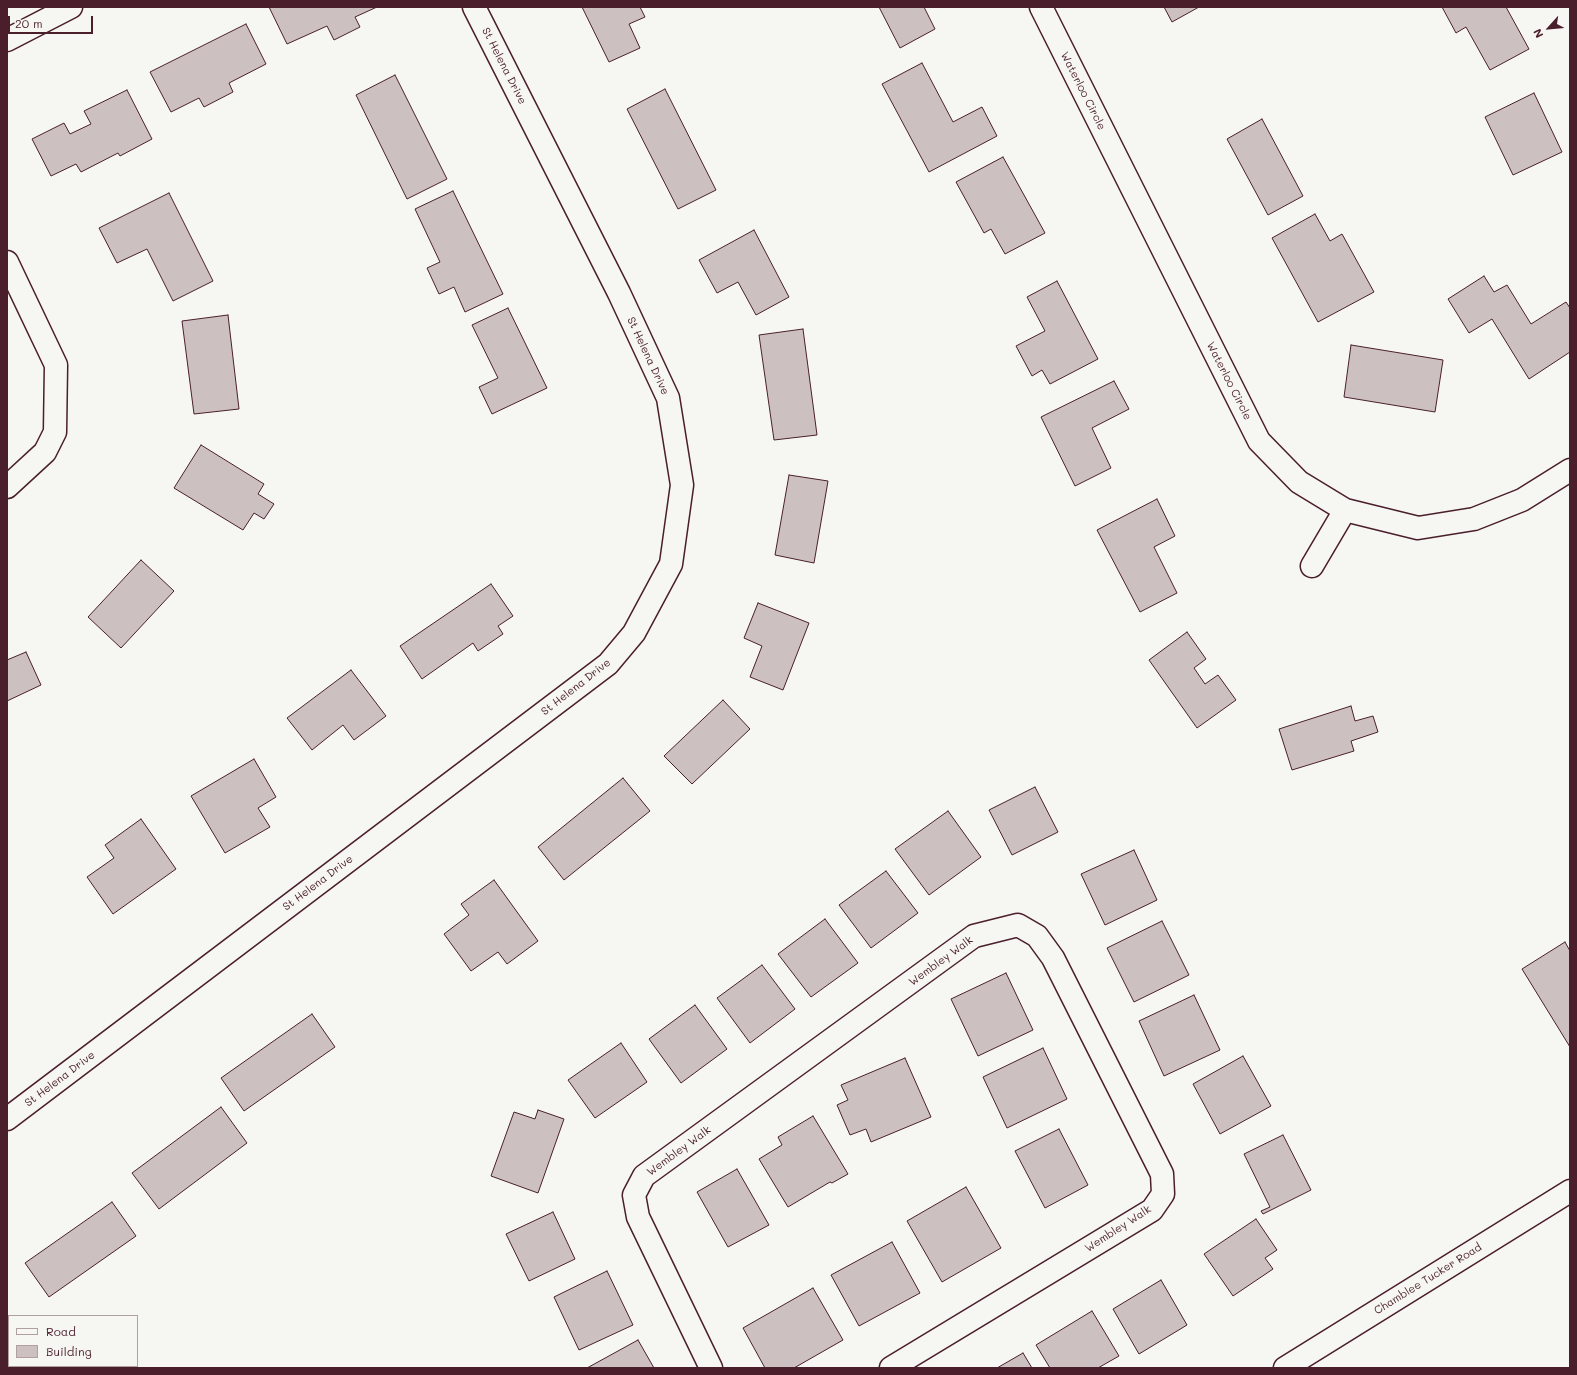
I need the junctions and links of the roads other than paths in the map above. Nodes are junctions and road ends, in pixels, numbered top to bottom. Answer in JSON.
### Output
{"nodes":[{"id":1,"x":72,"y":7,"type":"edge"},
{"id":2,"x":474,"y":7,"type":"edge"},
{"id":3,"x":1040,"y":7,"type":"edge"},
{"id":4,"x":7,"y":40,"type":"edge"},
{"id":5,"x":7,"y":262,"type":"edge"},
{"id":6,"x":1570,"y":470,"type":"edge"},
{"id":7,"x":7,"y":487,"type":"edge"},
{"id":8,"x":1345,"y":510,"type":"junction"},
{"id":9,"x":1312,"y":566,"type":"dead end"},
{"id":10,"x":7,"y":1119,"type":"edge"},
{"id":11,"x":1570,"y":1191,"type":"edge"},
{"id":12,"x":711,"y":1368,"type":"edge"},
{"id":13,"x":891,"y":1368,"type":"edge"},
{"id":14,"x":1285,"y":1368,"type":"edge"}],
"edges":[{"from":1,"to":4,"type":"street"},
{"from":2,"to":10,"type":"street","name":"St Helena Drive"},
{"from":3,"to":8,"type":"street","name":"Waterloo Circle"},
{"from":5,"to":7,"type":"street"},
{"from":6,"to":8,"type":"street","name":"Waterloo Circle"},
{"from":8,"to":9,"type":"street"},
{"from":11,"to":14,"type":"street","name":"Chamblee Tucker Road"},
{"from":12,"to":13,"type":"street","name":"Wembley Walk"}]}
